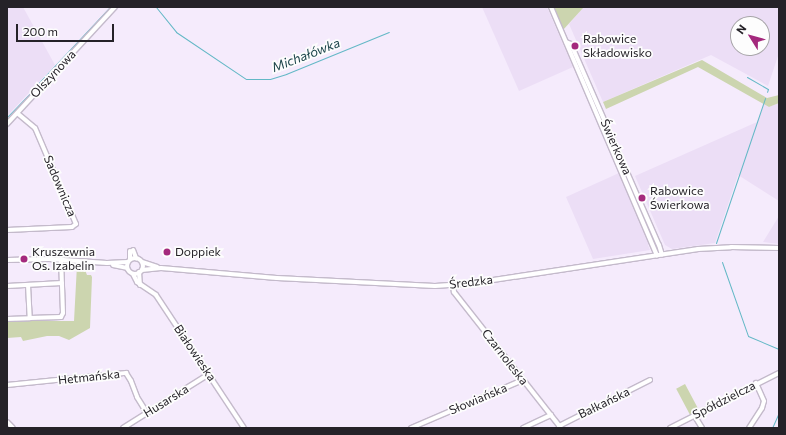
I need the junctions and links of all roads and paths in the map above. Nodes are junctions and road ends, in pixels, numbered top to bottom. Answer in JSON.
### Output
{"nodes":[{"id":1,"x":116,"y":7,"type":"edge"},
{"id":2,"x":551,"y":7,"type":"edge"},
{"id":3,"x":17,"y":113,"type":"junction"},
{"id":4,"x":7,"y":124,"type":"edge"},
{"id":5,"x":7,"y":230,"type":"edge"},
{"id":6,"x":779,"y":248,"type":"edge"},
{"id":7,"x":659,"y":255,"type":"junction"},
{"id":8,"x":136,"y":258,"type":"junction"},
{"id":9,"x":7,"y":260,"type":"edge"},
{"id":10,"x":61,"y":260,"type":"junction"},
{"id":11,"x":129,"y":260,"type":"junction"},
{"id":12,"x":142,"y":262,"type":"junction"},
{"id":13,"x":107,"y":263,"type":"junction"},
{"id":14,"x":127,"y":268,"type":"junction"},
{"id":15,"x":161,"y":268,"type":"junction"},
{"id":16,"x":140,"y":271,"type":"junction"},
{"id":17,"x":133,"y":274,"type":"junction"},
{"id":18,"x":62,"y":283,"type":"junction"},
{"id":19,"x":28,"y":285,"type":"junction"},
{"id":20,"x":140,"y":285,"type":"junction"},
{"id":21,"x":453,"y":285,"type":"junction"},
{"id":22,"x":7,"y":286,"type":"edge"},
{"id":23,"x":30,"y":318,"type":"junction"},
{"id":24,"x":7,"y":319,"type":"edge"},
{"id":25,"x":779,"y":373,"type":"edge"},
{"id":26,"x":209,"y":374,"type":"junction"},
{"id":27,"x":523,"y":380,"type":"junction"},
{"id":28,"x":650,"y":380,"type":"dead end"},
{"id":29,"x":756,"y":383,"type":"junction"},
{"id":30,"x":7,"y":385,"type":"edge"},
{"id":31,"x":147,"y":413,"type":"junction"},
{"id":32,"x":551,"y":415,"type":"junction"},
{"id":33,"x":694,"y":415,"type":"junction"},
{"id":34,"x":7,"y":422,"type":"edge"},
{"id":35,"x":560,"y":427,"type":"edge"},
{"id":36,"x":13,"y":428,"type":"edge"},
{"id":37,"x":123,"y":428,"type":"edge"},
{"id":38,"x":244,"y":428,"type":"edge"},
{"id":39,"x":411,"y":428,"type":"edge"},
{"id":40,"x":523,"y":428,"type":"edge"},
{"id":41,"x":670,"y":428,"type":"edge"},
{"id":42,"x":702,"y":428,"type":"edge"},
{"id":43,"x":748,"y":428,"type":"edge"}],
"edges":[{"from":1,"to":3,"type":"street","name":"Olszynowa"},
{"from":2,"to":7,"type":"street","name":"Świerkowa"},
{"from":3,"to":4,"type":"street","name":"Olszynowa"},
{"from":3,"to":5,"type":"street","name":"Sadownicza"},
{"from":6,"to":7,"type":"street","name":"Średzka"},
{"from":7,"to":21,"type":"street","name":"Średzka"},
{"from":8,"to":11,"type":"street"},
{"from":8,"to":11,"type":"street"},
{"from":8,"to":12,"type":"street"},
{"from":9,"to":10,"type":"street"},
{"from":10,"to":13,"type":"street"},
{"from":10,"to":18,"type":"street"},
{"from":11,"to":13,"type":"street"},
{"from":11,"to":14,"type":"street"},
{"from":12,"to":15,"type":"street","name":"Średzka"},
{"from":12,"to":16,"type":"street"},
{"from":13,"to":14,"type":"street"},
{"from":14,"to":17,"type":"street"},
{"from":15,"to":16,"type":"street","name":"Średzka"},
{"from":15,"to":21,"type":"street","name":"Średzka"},
{"from":16,"to":17,"type":"street"},
{"from":16,"to":20,"type":"street"},
{"from":17,"to":20,"type":"street","name":"Białowieska"},
{"from":18,"to":19,"type":"street"},
{"from":18,"to":23,"type":"street"},
{"from":19,"to":22,"type":"street"},
{"from":19,"to":23,"type":"street"},
{"from":20,"to":26,"type":"street","name":"Białowieska"},
{"from":21,"to":27,"type":"street","name":"Czarnoleska"},
{"from":23,"to":24,"type":"street"},
{"from":25,"to":29,"type":"street","name":"Spółdzielcza"},
{"from":26,"to":31,"type":"street","name":"Husarska"},
{"from":26,"to":38,"type":"street","name":"Białowieska"},
{"from":27,"to":32,"type":"street","name":"Czarnoleska"},
{"from":27,"to":39,"type":"street","name":"Słowiańska"},
{"from":28,"to":35,"type":"street","name":"Bałkańska"},
{"from":29,"to":33,"type":"street","name":"Spółdzielcza"},
{"from":29,"to":43,"type":"street"},
{"from":30,"to":31,"type":"street","name":"Hetmańska"},
{"from":31,"to":37,"type":"street","name":"Husarska"},
{"from":32,"to":35,"type":"street","name":"Czarnoleska"},
{"from":32,"to":40,"type":"street"},
{"from":33,"to":41,"type":"street","name":"Spółdzielcza"},
{"from":33,"to":42,"type":"street"},
{"from":34,"to":36,"type":"street"}]}
